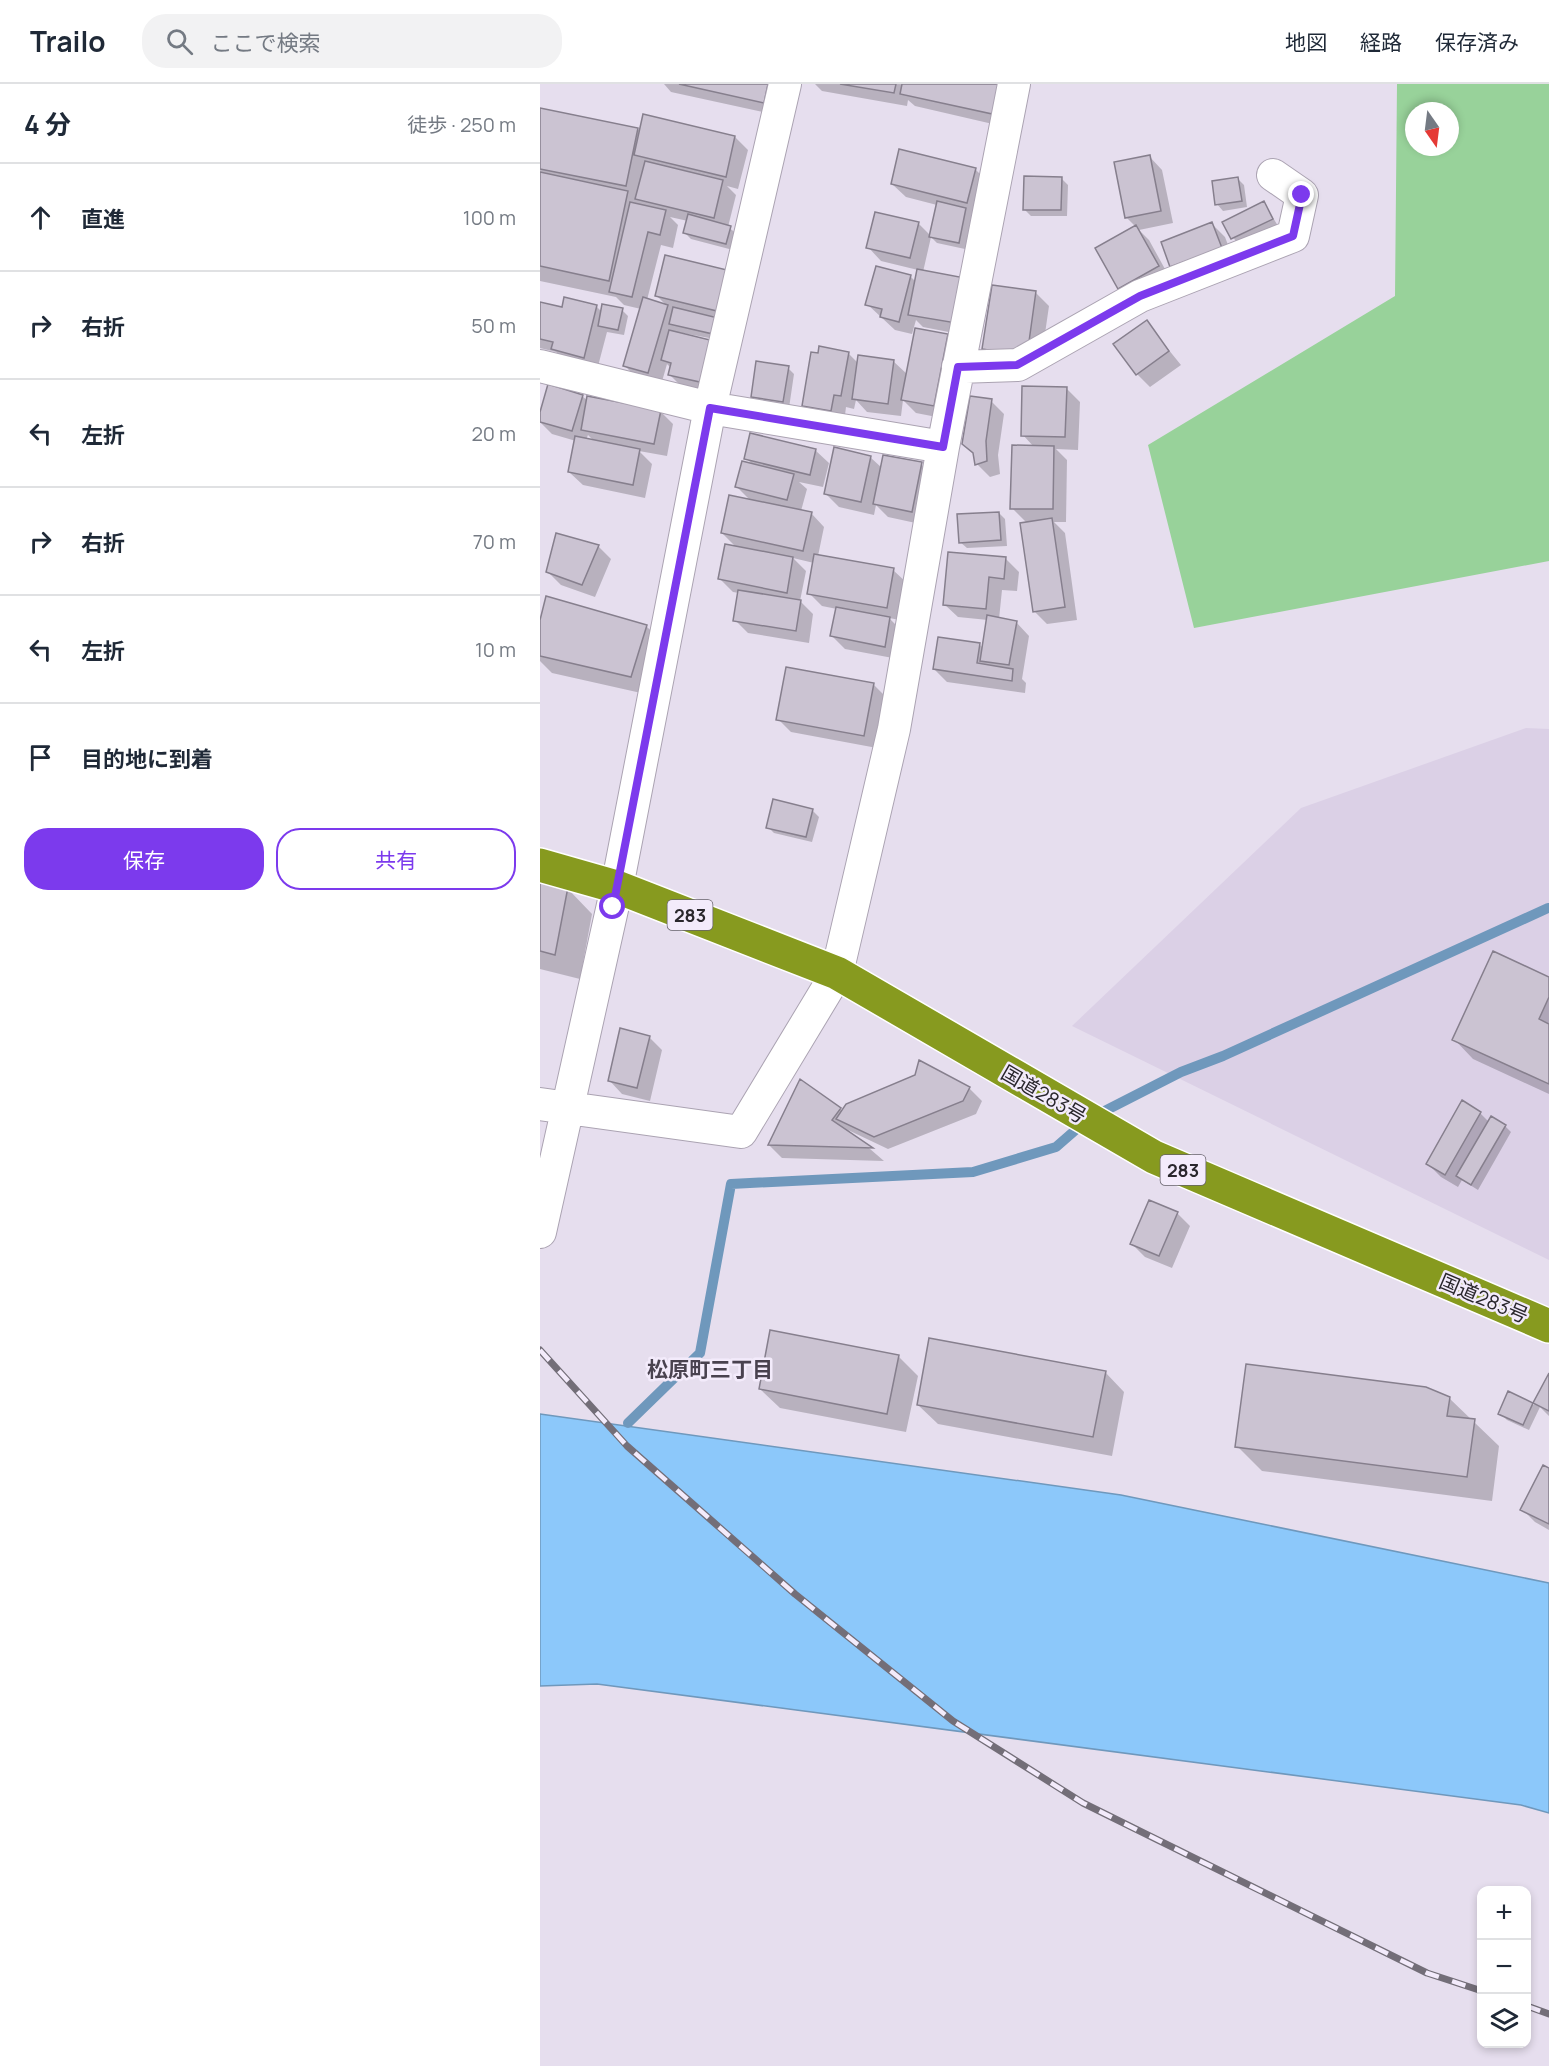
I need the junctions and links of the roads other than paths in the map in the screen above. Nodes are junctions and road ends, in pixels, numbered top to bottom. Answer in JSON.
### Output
{"nodes":[{"id":1,"x":785,"y":84,"type":"edge"},
{"id":2,"x":1014,"y":84,"type":"edge"},
{"id":3,"x":1273,"y":175,"type":"dead end"},
{"id":4,"x":540,"y":366,"type":"edge"},
{"id":5,"x":958,"y":367,"type":"junction"},
{"id":6,"x":710,"y":408,"type":"junction"},
{"id":7,"x":943,"y":447,"type":"junction"},
{"id":8,"x":540,"y":865,"type":"edge"},
{"id":9,"x":617,"y":887,"type":"junction"},
{"id":10,"x":837,"y":973,"type":"junction"},
{"id":11,"x":554,"y":1106,"type":"edge"},
{"id":12,"x":540,"y":1232,"type":"edge"},
{"id":13,"x":1549,"y":1326,"type":"edge"}],
"edges":[{"from":1,"to":6,"type":"street"},
{"from":2,"to":5,"type":"street"},
{"from":3,"to":5,"type":"street"},
{"from":4,"to":6,"type":"street"},
{"from":5,"to":7,"type":"street"},
{"from":6,"to":7,"type":"street"},
{"from":6,"to":9,"type":"street"},
{"from":7,"to":10,"type":"street"},
{"from":8,"to":9,"type":"highway","name":"国道283号","number":"283"},
{"from":9,"to":10,"type":"highway","name":"国道283号","number":"283"},
{"from":9,"to":11,"type":"street"},
{"from":10,"to":11,"type":"street"},
{"from":10,"to":13,"type":"highway","name":"国道283号","number":"283"},
{"from":11,"to":12,"type":"street"}]}
